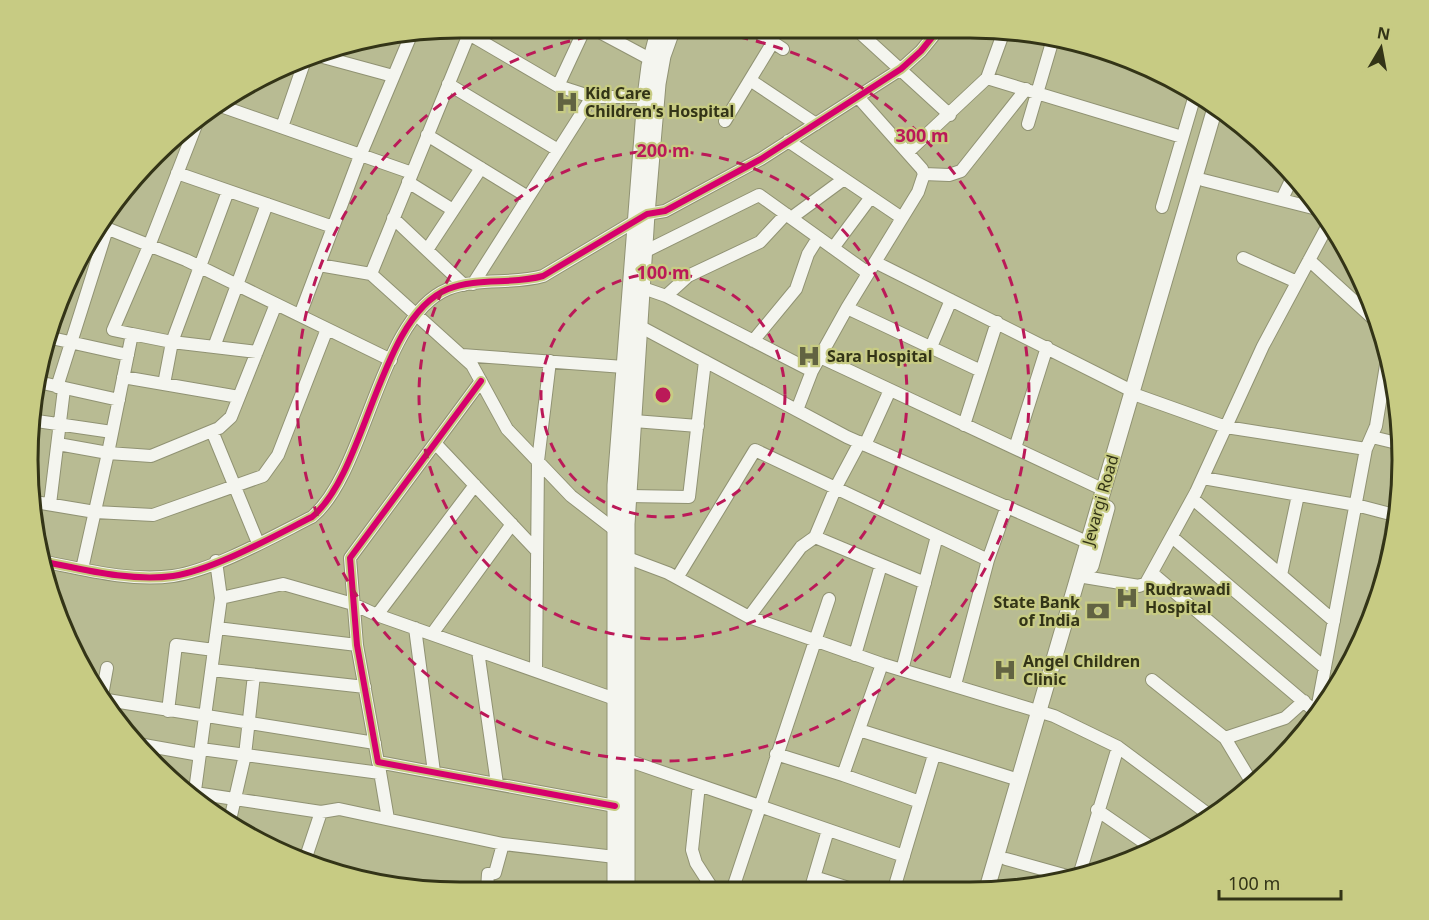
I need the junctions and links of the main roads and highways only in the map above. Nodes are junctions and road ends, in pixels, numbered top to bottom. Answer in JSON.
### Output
{"nodes":[{"id":1,"x":656,"y":38,"type":"edge"},
{"id":2,"x":669,"y":38,"type":"edge"},
{"id":3,"x":1213,"y":115,"type":"edge"},
{"id":4,"x":1222,"y":122,"type":"edge"},
{"id":5,"x":640,"y":218,"type":"junction"},
{"id":6,"x":1135,"y":394,"type":"junction"},
{"id":7,"x":621,"y":558,"type":"junction"},
{"id":8,"x":1083,"y":577,"type":"junction"},
{"id":9,"x":1045,"y":712,"type":"junction"},
{"id":10,"x":615,"y":882,"type":"edge"},
{"id":11,"x":627,"y":882,"type":"edge"},
{"id":12,"x":989,"y":882,"type":"edge"},
{"id":13,"x":1000,"y":882,"type":"edge"}],
"edges":[{"from":1,"to":5,"type":"main road"},
{"from":2,"to":5,"type":"main road"},
{"from":3,"to":6,"type":"main road","name":"Jevargi Road"},
{"from":4,"to":6,"type":"main road"},
{"from":5,"to":7,"type":"main road"},
{"from":5,"to":7,"type":"main road"},
{"from":6,"to":8,"type":"main road"},
{"from":6,"to":8,"type":"main road","name":"Jevargi Road"},
{"from":7,"to":10,"type":"main road"},
{"from":7,"to":11,"type":"main road"},
{"from":8,"to":9,"type":"main road","name":"Jevargi Road"},
{"from":9,"to":12,"type":"main road","name":"Jevargi Road"},
{"from":9,"to":13,"type":"main road"}]}
